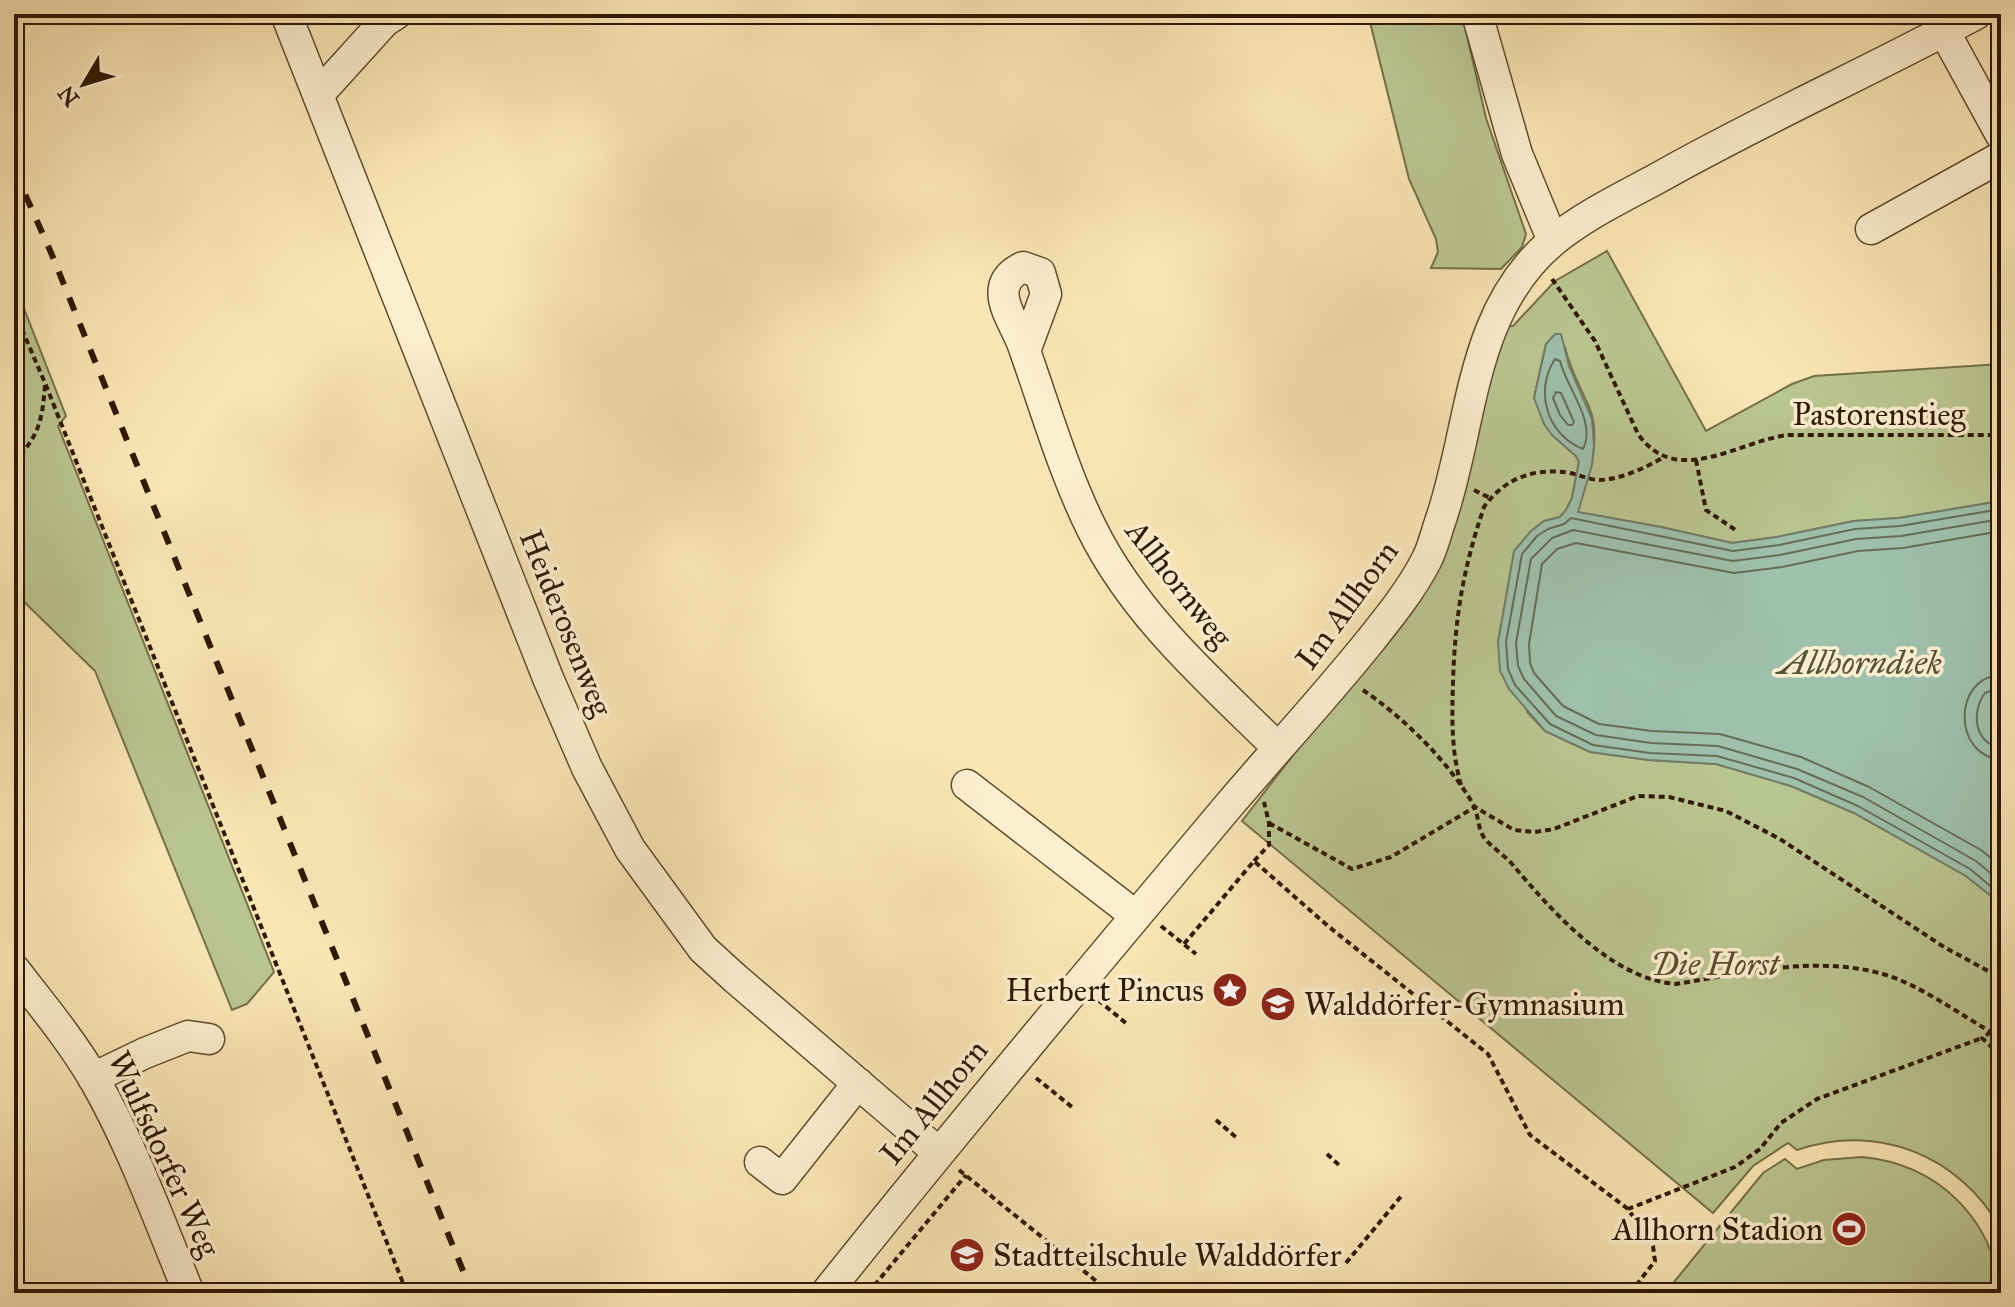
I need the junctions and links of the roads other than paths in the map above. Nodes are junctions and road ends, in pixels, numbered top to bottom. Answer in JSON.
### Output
{"nodes":[{"id":1,"x":286,"y":14,"type":"edge"},
{"id":2,"x":396,"y":14,"type":"edge"},
{"id":3,"x":1477,"y":14,"type":"edge"},
{"id":4,"x":1976,"y":14,"type":"edge"},
{"id":5,"x":1944,"y":31,"type":"junction"},
{"id":6,"x":318,"y":95,"type":"junction"},
{"id":7,"x":2001,"y":135,"type":"edge"},
{"id":8,"x":2001,"y":157,"type":"edge"},
{"id":9,"x":1871,"y":229,"type":"dead end"},
{"id":10,"x":1545,"y":249,"type":"junction"},
{"id":11,"x":1025,"y":351,"type":"dead end"},
{"id":12,"x":1278,"y":748,"type":"junction"},
{"id":13,"x":967,"y":785,"type":"dead end"},
{"id":14,"x":1136,"y":916,"type":"junction"},
{"id":15,"x":14,"y":969,"type":"edge"},
{"id":16,"x":209,"y":1039,"type":"dead end"},
{"id":17,"x":93,"y":1078,"type":"junction"},
{"id":18,"x":858,"y":1083,"type":"junction"},
{"id":19,"x":939,"y":1153,"type":"junction"},
{"id":20,"x":760,"y":1162,"type":"dead end"},
{"id":21,"x":189,"y":1293,"type":"edge"},
{"id":22,"x":826,"y":1293,"type":"edge"}],
"edges":[{"from":1,"to":6,"type":"street","name":"Heiderosenweg"},
{"from":2,"to":6,"type":"street"},
{"from":3,"to":10,"type":"street"},
{"from":4,"to":5,"type":"street","name":"Im Allhorn"},
{"from":5,"to":7,"type":"street"},
{"from":5,"to":10,"type":"street","name":"Im Allhorn"},
{"from":6,"to":18,"type":"street","name":"Heiderosenweg"},
{"from":8,"to":9,"type":"street"},
{"from":10,"to":12,"type":"street","name":"Im Allhorn"},
{"from":11,"to":12,"type":"street","name":"Allhornweg"},
{"from":12,"to":14,"type":"street","name":"Im Allhorn"},
{"from":13,"to":14,"type":"street"},
{"from":14,"to":19,"type":"street","name":"Im Allhorn"},
{"from":15,"to":17,"type":"street","name":"Wulfsdorfer Weg"},
{"from":16,"to":17,"type":"street"},
{"from":17,"to":21,"type":"street","name":"Wulfsdorfer Weg"},
{"from":18,"to":19,"type":"street","name":"Heiderosenweg"},
{"from":18,"to":20,"type":"street"},
{"from":19,"to":22,"type":"street","name":"Im Allhorn"}]}
